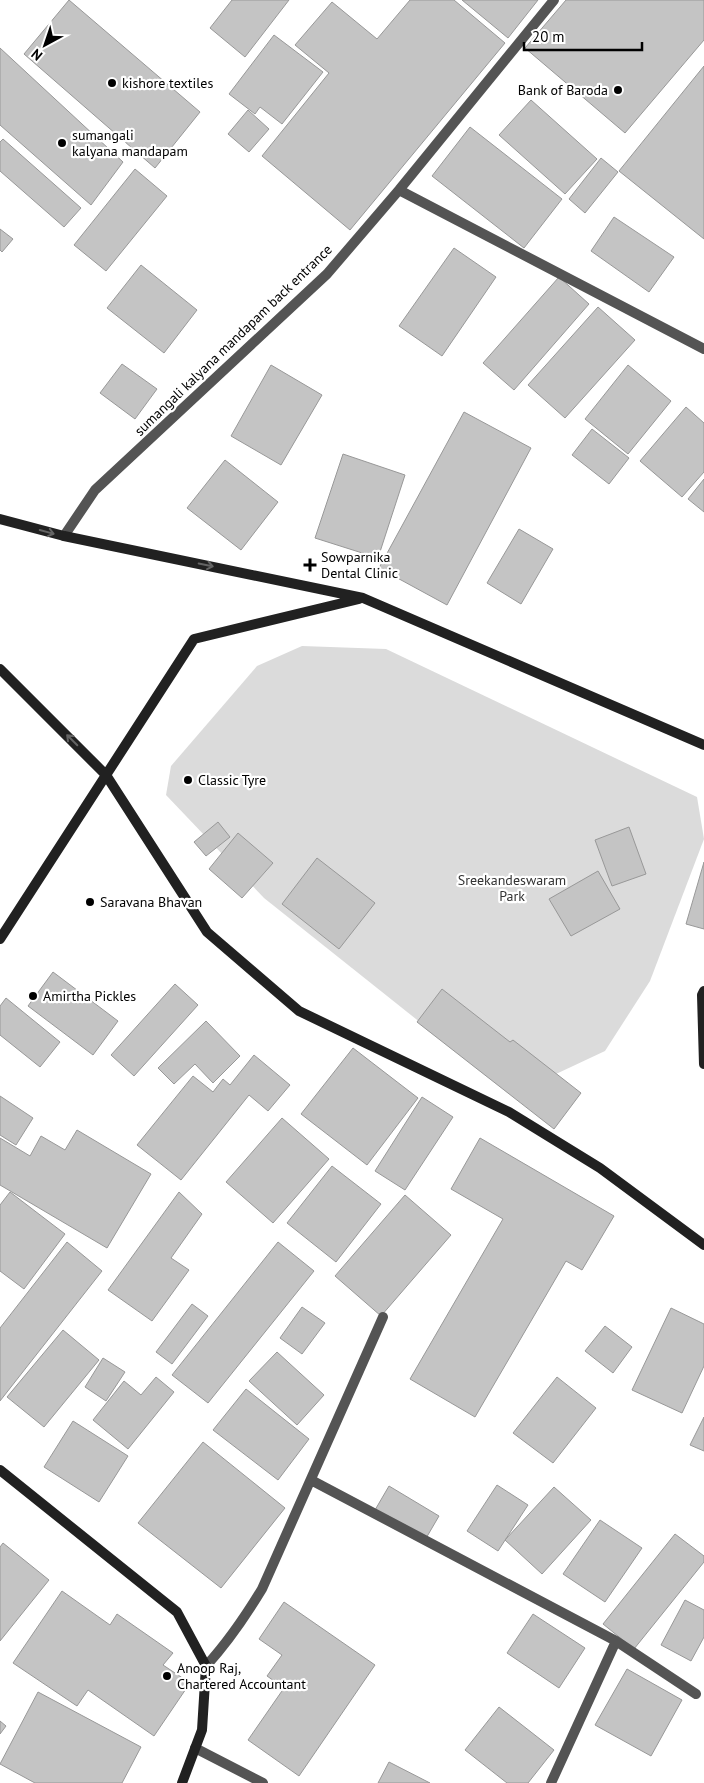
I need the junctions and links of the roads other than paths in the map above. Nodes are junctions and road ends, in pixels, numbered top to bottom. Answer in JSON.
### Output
{"nodes":[{"id":1,"x":554,"y":0,"type":"edge"},
{"id":2,"x":399,"y":190,"type":"junction"},
{"id":3,"x":704,"y":349,"type":"edge"},
{"id":4,"x":0,"y":520,"type":"edge"},
{"id":5,"x":64,"y":536,"type":"junction"},
{"id":6,"x":363,"y":598,"type":"junction"},
{"id":7,"x":0,"y":669,"type":"edge"},
{"id":8,"x":704,"y":744,"type":"edge"},
{"id":9,"x":106,"y":775,"type":"junction"},
{"id":10,"x":0,"y":939,"type":"edge"},
{"id":11,"x":704,"y":991,"type":"edge"},
{"id":12,"x":704,"y":1064,"type":"edge"},
{"id":13,"x":704,"y":1245,"type":"edge"},
{"id":14,"x":383,"y":1317,"type":"dead end"},
{"id":15,"x":0,"y":1470,"type":"edge"},
{"id":16,"x":311,"y":1480,"type":"junction"},
{"id":17,"x":616,"y":1641,"type":"junction"},
{"id":18,"x":206,"y":1666,"type":"junction"},
{"id":19,"x":696,"y":1694,"type":"dead end"},
{"id":20,"x":194,"y":1748,"type":"junction"},
{"id":21,"x":182,"y":1783,"type":"edge"},
{"id":22,"x":263,"y":1783,"type":"edge"},
{"id":23,"x":551,"y":1783,"type":"edge"}],
"edges":[{"from":1,"to":2,"type":"street","name":"sumangali kalyana mandapam back entrance"},
{"from":2,"to":3,"type":"street"},
{"from":2,"to":5,"type":"street","name":"sumangali kalyana mandapam back entrance"},
{"from":4,"to":5,"type":"main road","one_way":true},
{"from":5,"to":6,"type":"main road","one_way":true},
{"from":6,"to":8,"type":"main road"},
{"from":6,"to":9,"type":"main road"},
{"from":9,"to":7,"type":"main road","one_way":true},
{"from":9,"to":10,"type":"main road"},
{"from":9,"to":13,"type":"main road"},
{"from":11,"to":12,"type":"main road"},
{"from":14,"to":16,"type":"street"},
{"from":15,"to":18,"type":"main road"},
{"from":16,"to":17,"type":"street"},
{"from":16,"to":18,"type":"street"},
{"from":17,"to":19,"type":"street"},
{"from":17,"to":23,"type":"street"},
{"from":18,"to":20,"type":"main road"},
{"from":20,"to":21,"type":"main road"},
{"from":20,"to":22,"type":"street"}]}
